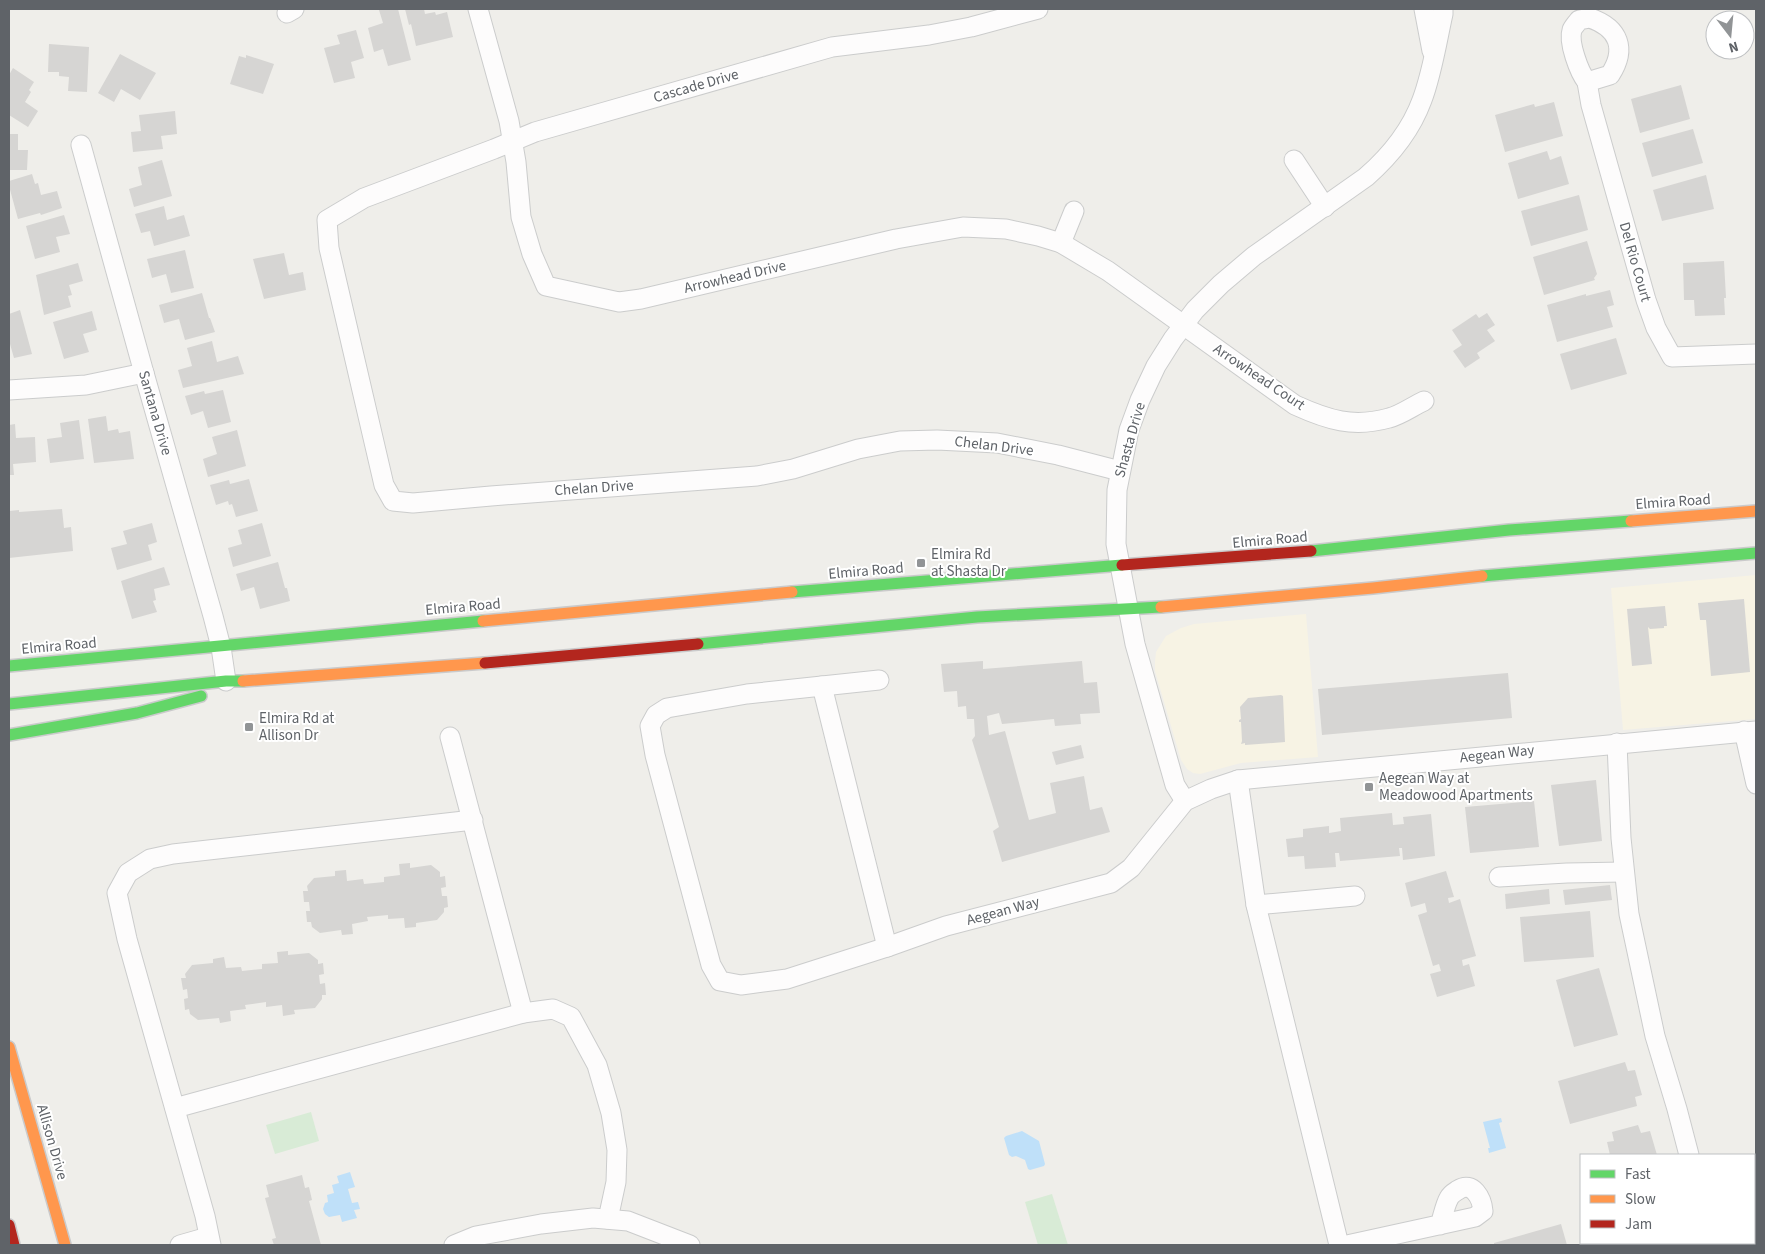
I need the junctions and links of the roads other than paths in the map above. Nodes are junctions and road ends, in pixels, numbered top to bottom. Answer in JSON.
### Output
{"nodes":[{"id":1,"x":478,"y":9,"type":"edge"},
{"id":2,"x":1038,"y":9,"type":"edge"},
{"id":3,"x":1424,"y":9,"type":"edge"},
{"id":4,"x":1443,"y":9,"type":"edge"},
{"id":5,"x":1433,"y":57,"type":"junction"},
{"id":6,"x":1587,"y":82,"type":"dead end"},
{"id":7,"x":513,"y":141,"type":"junction"},
{"id":8,"x":81,"y":145,"type":"dead end"},
{"id":9,"x":1294,"y":160,"type":"dead end"},
{"id":10,"x":364,"y":198,"type":"joint"},
{"id":11,"x":1325,"y":207,"type":"junction"},
{"id":12,"x":1074,"y":211,"type":"dead end"},
{"id":13,"x":1061,"y":243,"type":"junction"},
{"id":14,"x":1184,"y":324,"type":"junction"},
{"id":15,"x":1756,"y":354,"type":"edge"},
{"id":16,"x":144,"y":372,"type":"junction"},
{"id":17,"x":9,"y":390,"type":"edge"},
{"id":18,"x":1424,"y":400,"type":"dead end"},
{"id":19,"x":1120,"y":471,"type":"junction"},
{"id":20,"x":1756,"y":511,"type":"edge"},
{"id":21,"x":1756,"y":553,"type":"edge"},
{"id":22,"x":1120,"y":565,"type":"junction"},
{"id":23,"x":1130,"y":609,"type":"junction"},
{"id":24,"x":221,"y":647,"type":"junction"},
{"id":25,"x":9,"y":666,"type":"edge"},
{"id":26,"x":879,"y":680,"type":"dead end"},
{"id":27,"x":226,"y":681,"type":"junction"},
{"id":28,"x":248,"y":681,"type":"junction"},
{"id":29,"x":822,"y":686,"type":"junction"},
{"id":30,"x":9,"y":704,"type":"edge"},
{"id":31,"x":1750,"y":731,"type":"edge"},
{"id":32,"x":9,"y":735,"type":"edge"},
{"id":33,"x":450,"y":737,"type":"dead end"},
{"id":34,"x":1617,"y":743,"type":"junction"},
{"id":35,"x":1238,"y":780,"type":"junction"},
{"id":36,"x":1756,"y":784,"type":"edge"},
{"id":37,"x":1185,"y":801,"type":"junction"},
{"id":38,"x":473,"y":820,"type":"junction"},
{"id":39,"x":1624,"y":872,"type":"junction"},
{"id":40,"x":1499,"y":877,"type":"dead end"},
{"id":41,"x":1355,"y":896,"type":"dead end"},
{"id":42,"x":1256,"y":905,"type":"junction"},
{"id":43,"x":887,"y":947,"type":"junction"},
{"id":44,"x":523,"y":1012,"type":"junction"},
{"id":45,"x":9,"y":1047,"type":"edge"},
{"id":46,"x":175,"y":1108,"type":"junction"},
{"id":47,"x":1689,"y":1154,"type":"edge"},
{"id":48,"x":608,"y":1219,"type":"junction"},
{"id":49,"x":1440,"y":1224,"type":"dead end"},
{"id":50,"x":9,"y":1225,"type":"edge"},
{"id":51,"x":210,"y":1241,"type":"edge"},
{"id":52,"x":14,"y":1245,"type":"edge"},
{"id":53,"x":65,"y":1245,"type":"edge"},
{"id":54,"x":180,"y":1245,"type":"edge"},
{"id":55,"x":454,"y":1245,"type":"edge"},
{"id":56,"x":690,"y":1245,"type":"edge"},
{"id":57,"x":1339,"y":1245,"type":"edge"},
{"id":58,"x":1347,"y":1245,"type":"edge"}],
"edges":[{"from":1,"to":7,"type":"street","name":"Arrowhead Drive"},
{"from":2,"to":7,"type":"street","name":"Cascade Drive"},
{"from":3,"to":5,"type":"street","name":"Shasta Drive"},
{"from":4,"to":5,"type":"street","name":"Shasta Drive"},
{"from":5,"to":11,"type":"street","name":"Shasta Drive"},
{"from":6,"to":15,"type":"street","name":"Del Rio Court"},
{"from":7,"to":10,"type":"street","name":"Cascade Drive"},
{"from":7,"to":13,"type":"street","name":"Arrowhead Drive"},
{"from":8,"to":16,"type":"street","name":"Santana Drive"},
{"from":9,"to":11,"type":"street"},
{"from":10,"to":19,"type":"street","name":"Chelan Drive"},
{"from":11,"to":14,"type":"street","name":"Shasta Drive"},
{"from":12,"to":13,"type":"street"},
{"from":13,"to":14,"type":"street","name":"Arrowhead Drive"},
{"from":14,"to":18,"type":"street","name":"Arrowhead Court"},
{"from":14,"to":19,"type":"street","name":"Shasta Drive"},
{"from":16,"to":17,"type":"street"},
{"from":16,"to":24,"type":"street","name":"Santana Drive"},
{"from":19,"to":22,"type":"street","name":"Shasta Drive"},
{"from":20,"to":22,"type":"main road","name":"Elmira Road"},
{"from":21,"to":23,"type":"main road"},
{"from":22,"to":23,"type":"street","name":"Shasta Drive"},
{"from":22,"to":24,"type":"main road","name":"Elmira Road"},
{"from":23,"to":28,"type":"main road"},
{"from":23,"to":37,"type":"street","name":"Shasta Drive"},
{"from":24,"to":25,"type":"main road","name":"Elmira Road"},
{"from":24,"to":27,"type":"street","name":"Santana Drive"},
{"from":26,"to":29,"type":"street","name":"Aegean Way"},
{"from":27,"to":28,"type":"main road"},
{"from":27,"to":30,"type":"main road"},
{"from":28,"to":32,"type":"main road"},
{"from":29,"to":43,"type":"street"},
{"from":29,"to":43,"type":"street","name":"Aegean Way"},
{"from":31,"to":34,"type":"street","name":"Aegean Way"},
{"from":31,"to":36,"type":"street"},
{"from":33,"to":38,"type":"street"},
{"from":34,"to":35,"type":"street","name":"Aegean Way"},
{"from":34,"to":39,"type":"street"},
{"from":35,"to":37,"type":"street","name":"Aegean Way"},
{"from":35,"to":42,"type":"street"},
{"from":37,"to":43,"type":"street","name":"Aegean Way"},
{"from":38,"to":44,"type":"street"},
{"from":38,"to":46,"type":"street"},
{"from":39,"to":40,"type":"street"},
{"from":39,"to":47,"type":"street"},
{"from":41,"to":42,"type":"street"},
{"from":42,"to":57,"type":"street"},
{"from":44,"to":46,"type":"street"},
{"from":44,"to":48,"type":"street"},
{"from":45,"to":53,"type":"main road","name":"Allison Drive"},
{"from":46,"to":51,"type":"street"},
{"from":48,"to":55,"type":"street"},
{"from":48,"to":56,"type":"street"},
{"from":49,"to":58,"type":"street"},
{"from":50,"to":52,"type":"main road"},
{"from":51,"to":54,"type":"street"}]}
